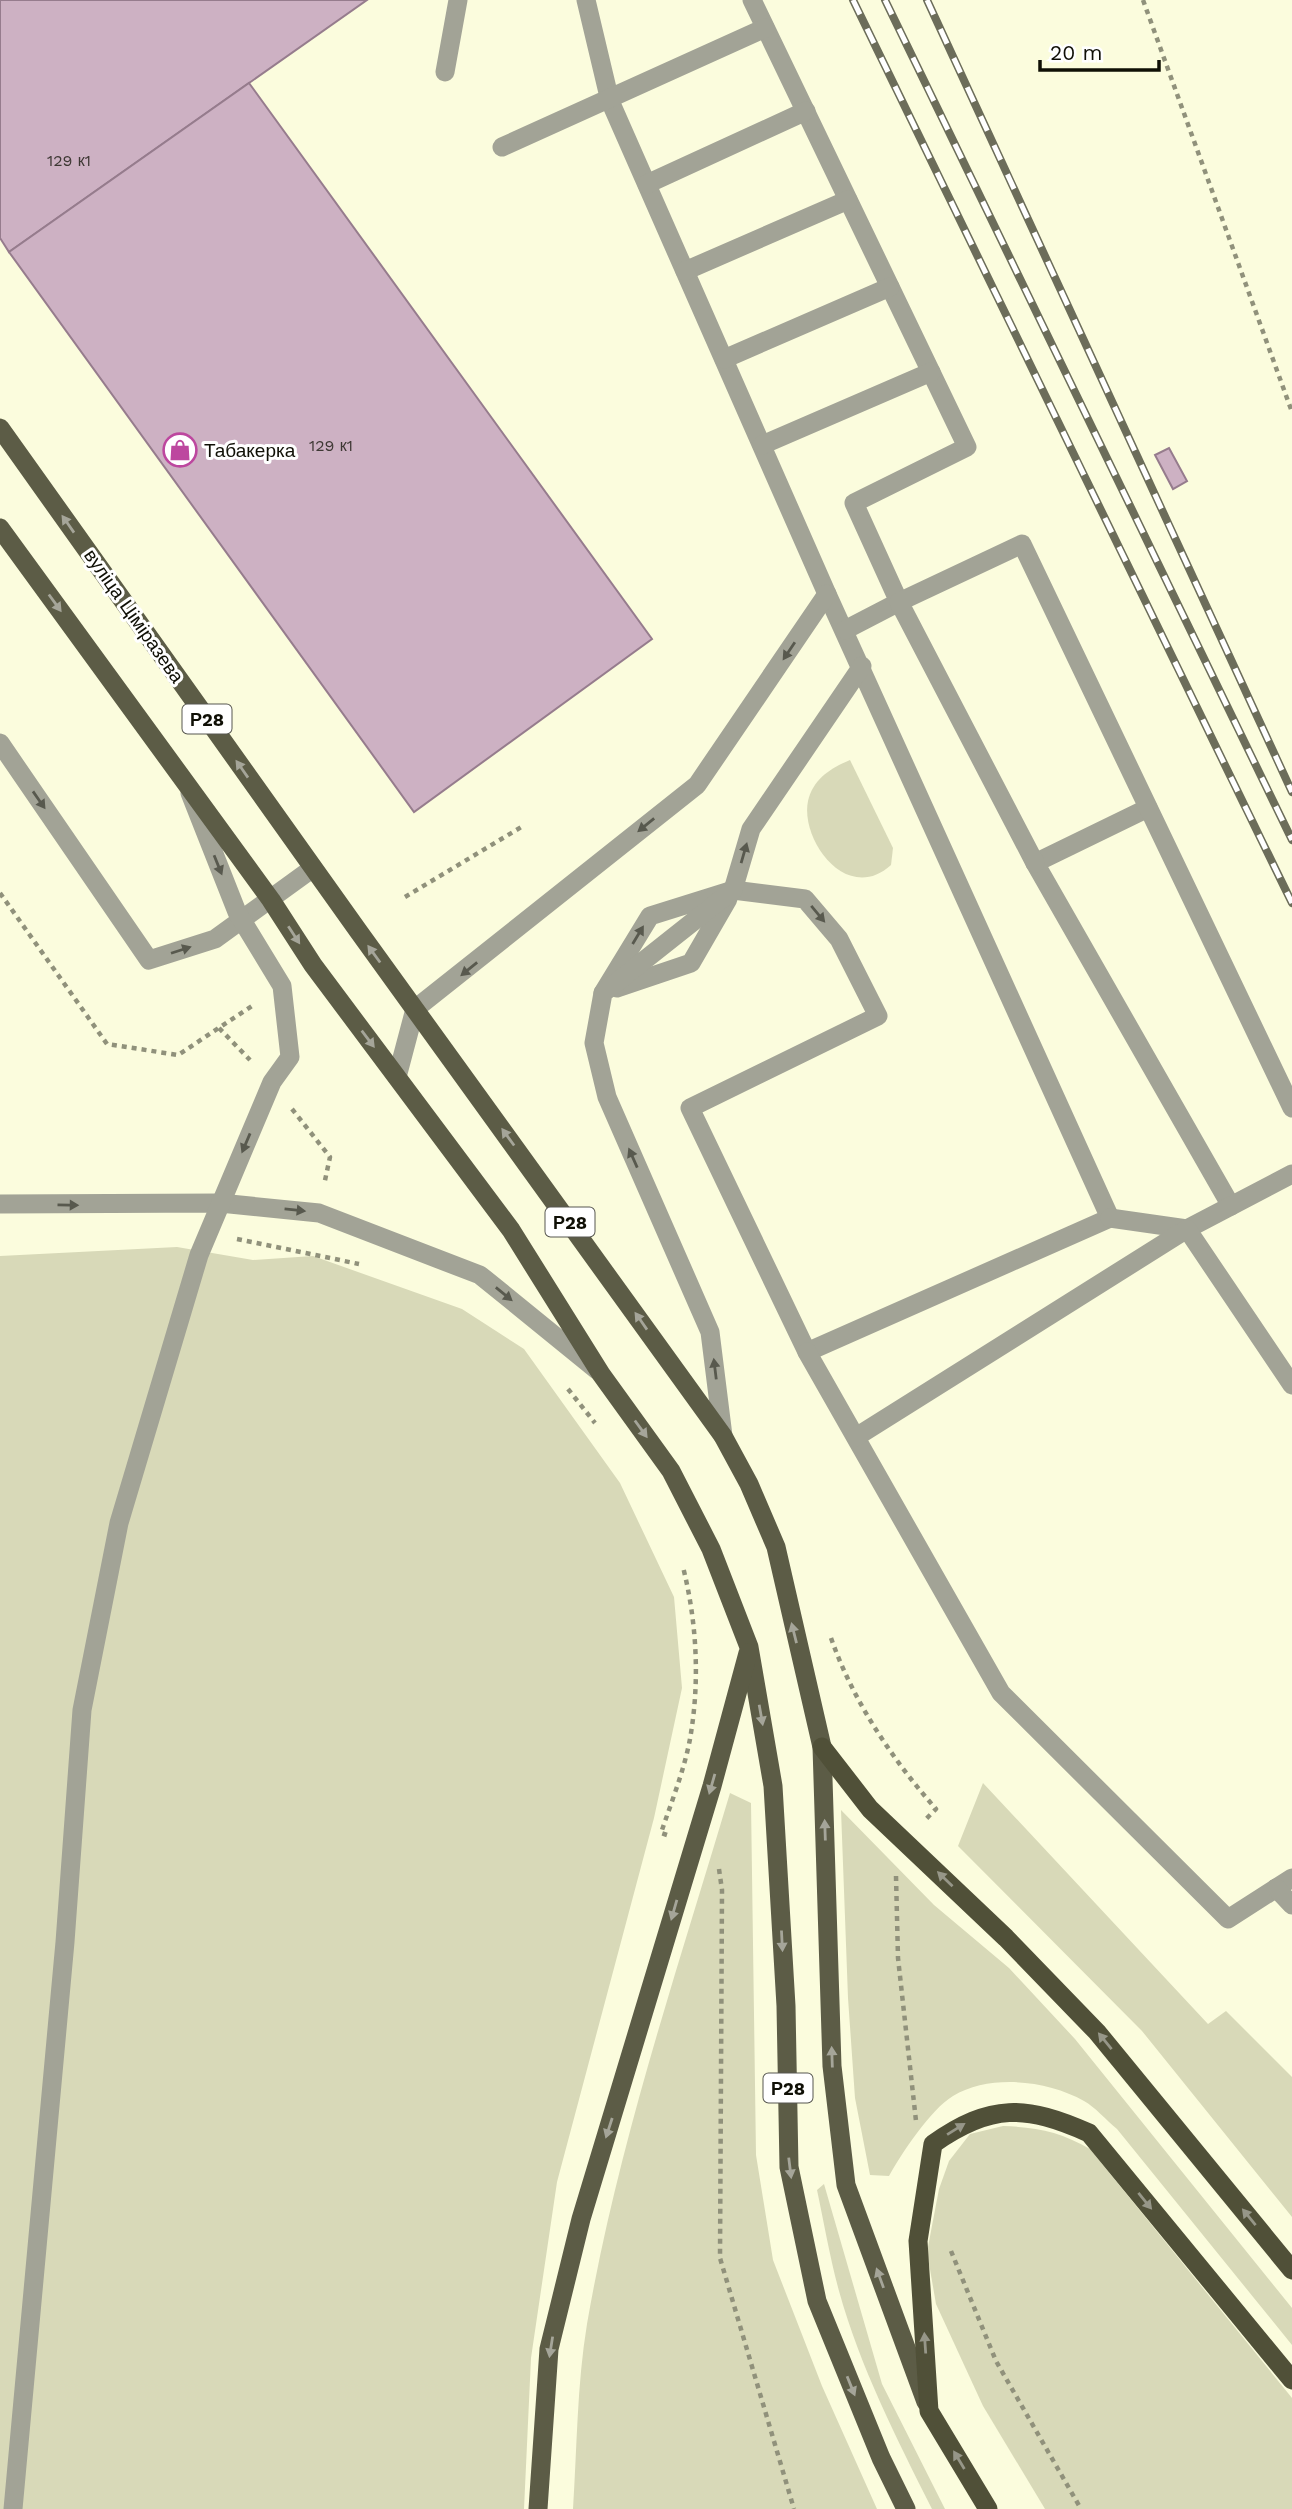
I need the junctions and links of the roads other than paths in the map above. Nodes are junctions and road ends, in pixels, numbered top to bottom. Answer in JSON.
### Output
{"nodes":[{"id":1,"x":458,"y":0,"type":"edge"},
{"id":2,"x":586,"y":0,"type":"edge"},
{"id":3,"x":752,"y":0,"type":"edge"},
{"id":4,"x":765,"y":28,"type":"junction"},
{"id":5,"x":445,"y":72,"type":"dead end"},
{"id":6,"x":610,"y":101,"type":"junction"},
{"id":7,"x":806,"y":111,"type":"junction"},
{"id":8,"x":502,"y":147,"type":"dead end"},
{"id":9,"x":647,"y":184,"type":"junction"},
{"id":10,"x":848,"y":200,"type":"junction"},
{"id":11,"x":685,"y":271,"type":"junction"},
{"id":12,"x":890,"y":287,"type":"junction"},
{"id":13,"x":724,"y":359,"type":"junction"},
{"id":14,"x":931,"y":372,"type":"junction"},
{"id":15,"x":0,"y":428,"type":"edge"},
{"id":16,"x":762,"y":444,"type":"junction"},
{"id":17,"x":0,"y":528,"type":"edge"},
{"id":18,"x":827,"y":594,"type":"junction"},
{"id":19,"x":899,"y":602,"type":"junction"},
{"id":20,"x":845,"y":630,"type":"junction"},
{"id":21,"x":862,"y":666,"type":"junction"},
{"id":22,"x":0,"y":743,"type":"edge"},
{"id":23,"x":184,"y":779,"type":"junction"},
{"id":24,"x":1148,"y":808,"type":"junction"},
{"id":25,"x":1035,"y":863,"type":"junction"},
{"id":26,"x":313,"y":868,"type":"junction"},
{"id":27,"x":733,"y":890,"type":"junction"},
{"id":28,"x":271,"y":900,"type":"junction"},
{"id":29,"x":242,"y":920,"type":"junction"},
{"id":30,"x":603,"y":993,"type":"junction"},
{"id":31,"x":415,"y":1009,"type":"junction"},
{"id":32,"x":397,"y":1077,"type":"junction"},
{"id":33,"x":1292,"y":1108,"type":"edge"},
{"id":34,"x":1290,"y":1178,"type":"edge"},
{"id":35,"x":220,"y":1203,"type":"junction"},
{"id":36,"x":0,"y":1204,"type":"edge"},
{"id":37,"x":1231,"y":1206,"type":"junction"},
{"id":38,"x":1110,"y":1218,"type":"junction"},
{"id":39,"x":1187,"y":1229,"type":"junction"},
{"id":40,"x":807,"y":1352,"type":"junction"},
{"id":41,"x":601,"y":1374,"type":"junction"},
{"id":42,"x":1292,"y":1385,"type":"edge"},
{"id":43,"x":723,"y":1436,"type":"junction"},
{"id":44,"x":856,"y":1437,"type":"junction"},
{"id":45,"x":749,"y":1647,"type":"junction"},
{"id":46,"x":822,"y":1747,"type":"junction"},
{"id":47,"x":1284,"y":1883,"type":"edge"},
{"id":48,"x":1292,"y":1905,"type":"edge"},
{"id":49,"x":1292,"y":2270,"type":"edge"},
{"id":50,"x":1292,"y":2380,"type":"edge"},
{"id":51,"x":929,"y":2411,"type":"junction"},
{"id":52,"x":13,"y":2509,"type":"edge"},
{"id":53,"x":538,"y":2509,"type":"edge"},
{"id":54,"x":906,"y":2509,"type":"edge"},
{"id":55,"x":988,"y":2509,"type":"edge"}],
"edges":[{"from":1,"to":5,"type":"lane"},
{"from":2,"to":6,"type":"lane"},
{"from":3,"to":4,"type":"lane"},
{"from":4,"to":6,"type":"lane"},
{"from":4,"to":7,"type":"lane"},
{"from":6,"to":8,"type":"lane"},
{"from":6,"to":9,"type":"lane"},
{"from":7,"to":9,"type":"lane"},
{"from":7,"to":10,"type":"lane"},
{"from":9,"to":11,"type":"lane"},
{"from":10,"to":11,"type":"lane"},
{"from":10,"to":12,"type":"lane"},
{"from":11,"to":13,"type":"lane"},
{"from":12,"to":13,"type":"lane"},
{"from":12,"to":14,"type":"lane"},
{"from":13,"to":16,"type":"lane"},
{"from":14,"to":16,"type":"lane"},
{"from":14,"to":19,"type":"lane"},
{"from":26,"to":15,"type":"main road","name":"вуліца Ціміразева","number":"Р28","one_way":true},
{"from":16,"to":18,"type":"lane"},
{"from":17,"to":23,"type":"main road","number":"Р28","one_way":true},
{"from":18,"to":20,"type":"lane"},
{"from":18,"to":31,"type":"lane","one_way":true},
{"from":19,"to":20,"type":"lane"},
{"from":19,"to":24,"type":"lane"},
{"from":19,"to":25,"type":"lane"},
{"from":20,"to":21,"type":"lane"},
{"from":27,"to":21,"type":"lane","one_way":true},
{"from":21,"to":38,"type":"lane"},
{"from":22,"to":29,"type":"lane","one_way":true},
{"from":23,"to":28,"type":"main road","number":"Р28"},
{"from":23,"to":29,"type":"lane","one_way":true},
{"from":24,"to":25,"type":"lane"},
{"from":24,"to":33,"type":"lane"},
{"from":25,"to":37,"type":"lane"},
{"from":26,"to":28,"type":"lane"},
{"from":31,"to":26,"type":"main road","name":"вуліца Ціміразева","number":"Р28","one_way":true},
{"from":27,"to":30,"type":"lane"},
{"from":27,"to":30,"type":"lane"},
{"from":30,"to":27,"type":"lane","one_way":true},
{"from":27,"to":40,"type":"lane","one_way":true},
{"from":28,"to":29,"type":"lane"},
{"from":28,"to":32,"type":"main road","number":"Р28","one_way":true},
{"from":29,"to":35,"type":"lane","one_way":true},
{"from":43,"to":30,"type":"lane","one_way":true},
{"from":31,"to":32,"type":"lane"},
{"from":43,"to":31,"type":"main road","number":"Р28","one_way":true},
{"from":32,"to":41,"type":"main road","number":"Р28"},
{"from":34,"to":37,"type":"lane"},
{"from":36,"to":35,"type":"lane","one_way":true},
{"from":35,"to":41,"type":"lane","one_way":true},
{"from":35,"to":52,"type":"lane"},
{"from":37,"to":39,"type":"lane"},
{"from":38,"to":39,"type":"lane"},
{"from":38,"to":40,"type":"lane"},
{"from":39,"to":42,"type":"lane"},
{"from":39,"to":44,"type":"lane"},
{"from":40,"to":44,"type":"lane"},
{"from":41,"to":45,"type":"main road","number":"Р28","one_way":true},
{"from":46,"to":43,"type":"main road","number":"Р28","one_way":true},
{"from":44,"to":47,"type":"lane"},
{"from":45,"to":53,"type":"main road","one_way":true},
{"from":45,"to":54,"type":"main road","number":"Р28","one_way":true},
{"from":49,"to":46,"type":"highway","number":"Р28","one_way":true},
{"from":51,"to":46,"type":"main road","number":"Р28","one_way":true},
{"from":47,"to":48,"type":"lane"},
{"from":51,"to":50,"type":"highway","number":"Р28","one_way":true},
{"from":55,"to":51,"type":"highway","number":"Р28","one_way":true}]}
